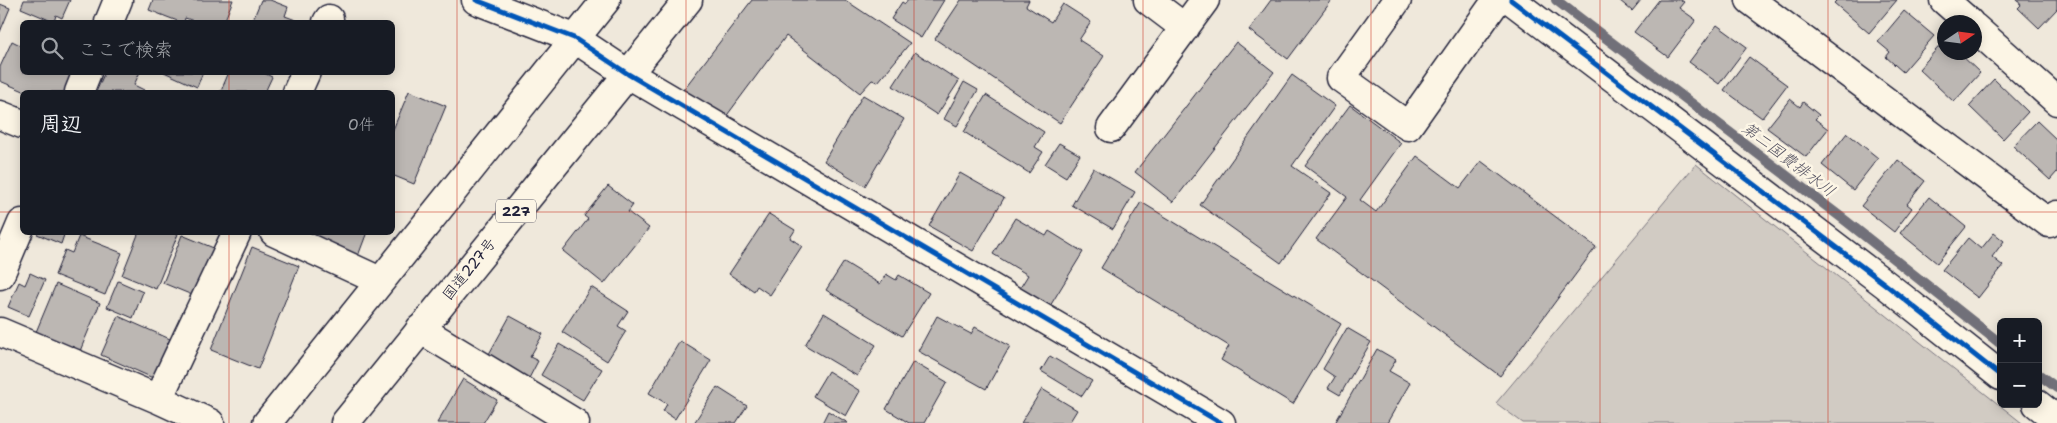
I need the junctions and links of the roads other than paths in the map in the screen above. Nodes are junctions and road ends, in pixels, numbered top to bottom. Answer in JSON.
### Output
{"nodes":[{"id":1,"x":118,"y":0,"type":"edge"},
{"id":2,"x":476,"y":0,"type":"edge"},
{"id":3,"x":606,"y":0,"type":"edge"},
{"id":4,"x":688,"y":0,"type":"edge"},
{"id":5,"x":1148,"y":0,"type":"edge"},
{"id":6,"x":1205,"y":0,"type":"edge"},
{"id":7,"x":1397,"y":0,"type":"edge"},
{"id":8,"x":1497,"y":0,"type":"edge"},
{"id":9,"x":1511,"y":0,"type":"edge"},
{"id":10,"x":1750,"y":0,"type":"edge"},
{"id":11,"x":1944,"y":0,"type":"edge"},
{"id":12,"x":1961,"y":15,"type":"edge"},
{"id":13,"x":110,"y":20,"type":"edge"},
{"id":14,"x":1184,"y":28,"type":"junction"},
{"id":15,"x":1982,"y":34,"type":"edge"},
{"id":16,"x":574,"y":38,"type":"junction"},
{"id":17,"x":628,"y":74,"type":"junction"},
{"id":18,"x":87,"y":75,"type":"edge"},
{"id":19,"x":305,"y":75,"type":"edge"},
{"id":20,"x":80,"y":90,"type":"edge"},
{"id":21,"x":298,"y":90,"type":"edge"},
{"id":22,"x":2057,"y":101,"type":"edge"},
{"id":23,"x":0,"y":115,"type":"edge"},
{"id":24,"x":20,"y":123,"type":"edge"},
{"id":25,"x":1112,"y":128,"type":"dead end"},
{"id":26,"x":2057,"y":215,"type":"edge"},
{"id":27,"x":20,"y":228,"type":"edge"},
{"id":28,"x":236,"y":235,"type":"edge"},
{"id":29,"x":280,"y":235,"type":"edge"},
{"id":30,"x":0,"y":275,"type":"edge"},
{"id":31,"x":380,"y":281,"type":"junction"},
{"id":32,"x":420,"y":328,"type":"junction"},
{"id":33,"x":0,"y":332,"type":"edge"},
{"id":34,"x":1997,"y":373,"type":"edge"},
{"id":35,"x":158,"y":399,"type":"junction"},
{"id":36,"x":2042,"y":408,"type":"edge"},
{"id":37,"x":2057,"y":420,"type":"edge"},
{"id":38,"x":1216,"y":422,"type":"edge"},
{"id":39,"x":210,"y":423,"type":"edge"},
{"id":40,"x":267,"y":423,"type":"edge"},
{"id":41,"x":345,"y":423,"type":"edge"},
{"id":42,"x":575,"y":423,"type":"edge"}],
"edges":[{"from":1,"to":13,"type":"main road"},
{"from":2,"to":16,"type":"main road"},
{"from":3,"to":16,"type":"main road"},
{"from":4,"to":17,"type":"main road","name":"国道227号","number":"227"},
{"from":5,"to":14,"type":"main road"},
{"from":6,"to":14,"type":"main road"},
{"from":7,"to":8,"type":"main road"},
{"from":9,"to":34,"type":"main road"},
{"from":10,"to":26,"type":"main road"},
{"from":11,"to":12,"type":"main road"},
{"from":14,"to":25,"type":"main road"},
{"from":15,"to":22,"type":"main road"},
{"from":16,"to":17,"type":"main road"},
{"from":16,"to":31,"type":"main road"},
{"from":17,"to":32,"type":"main road","name":"国道227号","number":"227"},
{"from":17,"to":38,"type":"main road"},
{"from":18,"to":20,"type":"main road"},
{"from":19,"to":21,"type":"main road"},
{"from":23,"to":24,"type":"main road"},
{"from":27,"to":30,"type":"main road"},
{"from":28,"to":35,"type":"main road"},
{"from":29,"to":31,"type":"main road"},
{"from":31,"to":40,"type":"main road"},
{"from":32,"to":41,"type":"main road","name":"国道227号","number":"227"},
{"from":32,"to":42,"type":"main road"},
{"from":33,"to":35,"type":"main road"},
{"from":35,"to":39,"type":"main road"},
{"from":36,"to":37,"type":"main road"}]}
